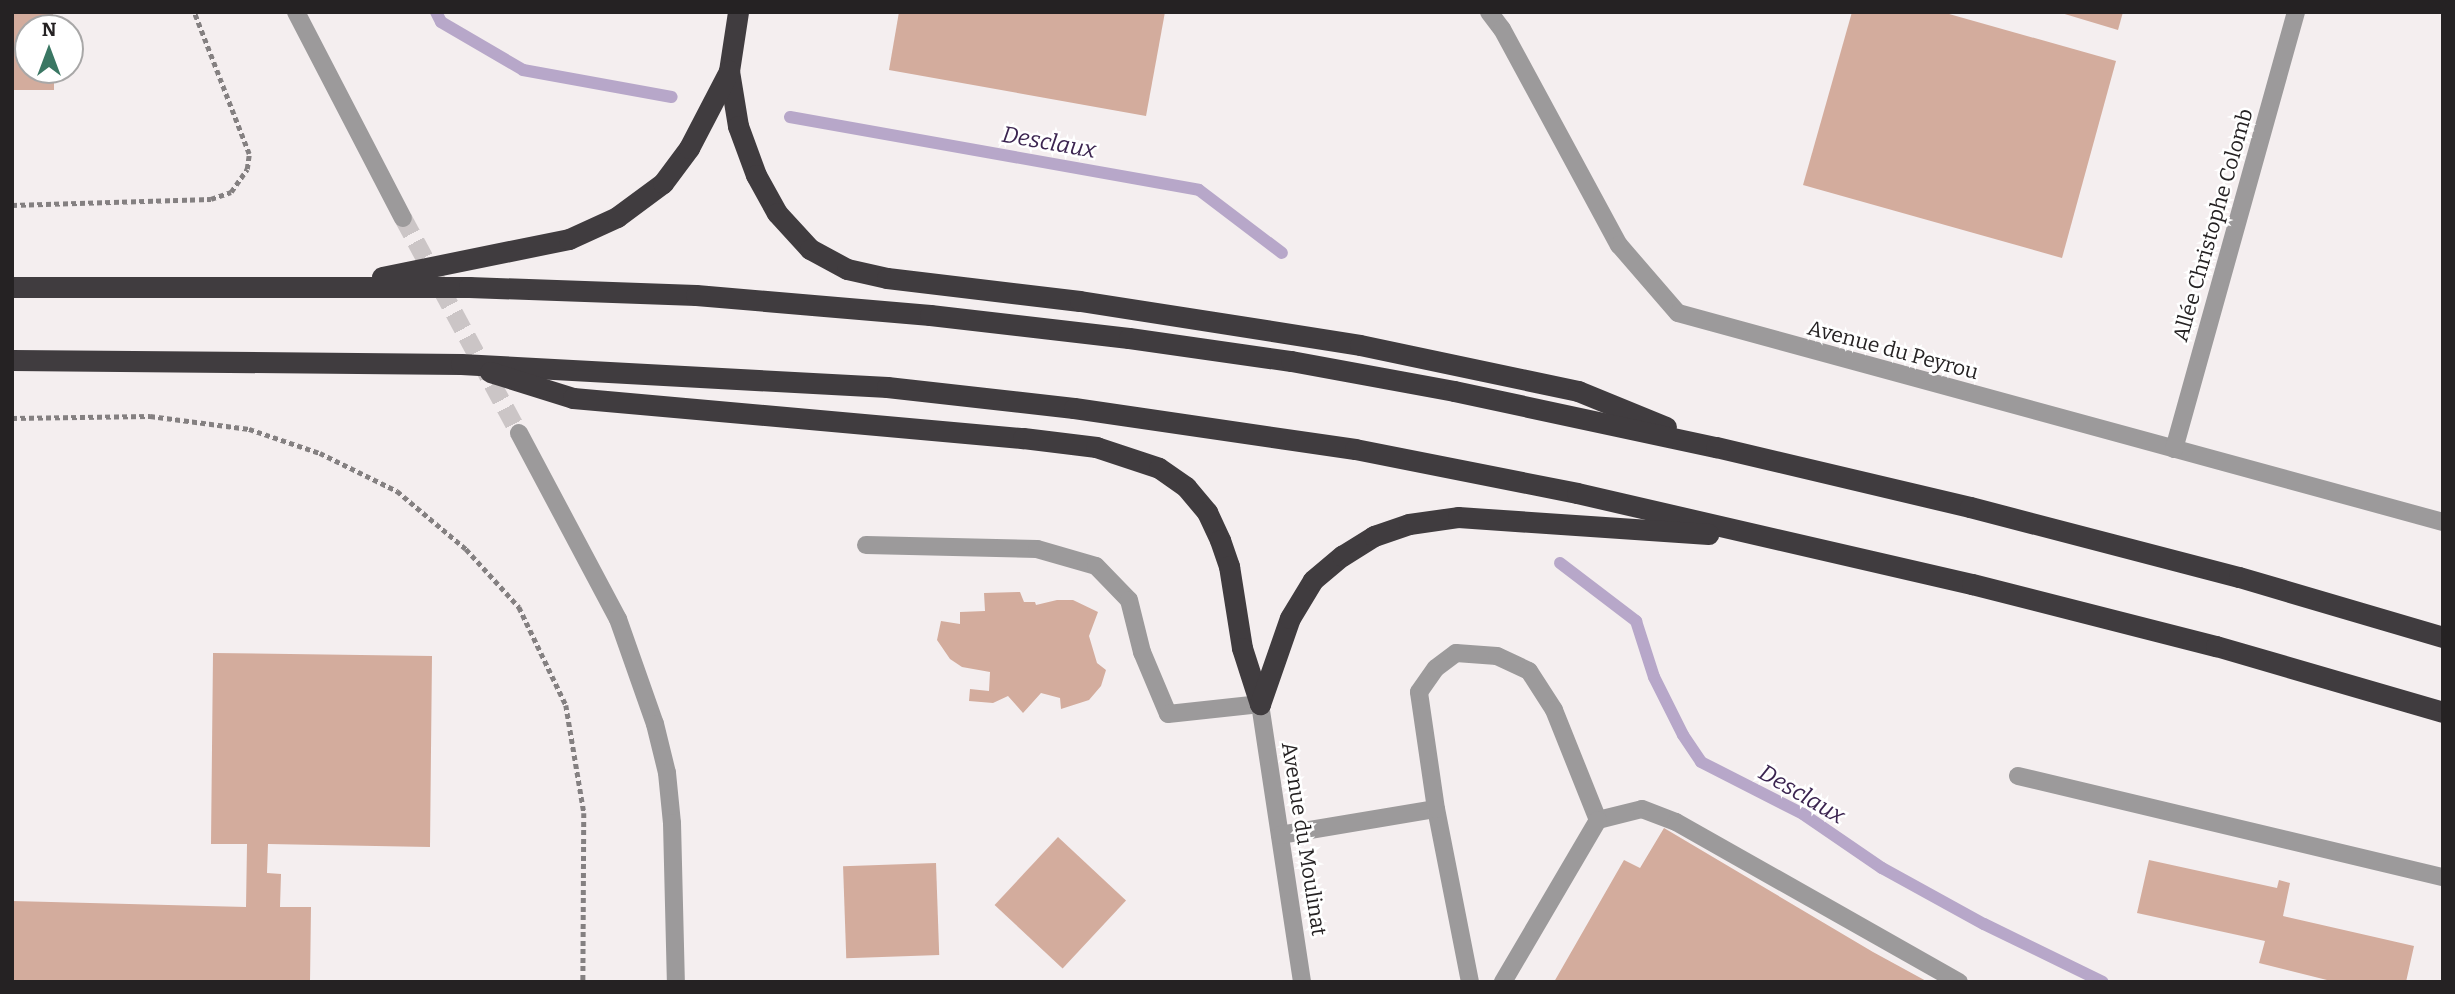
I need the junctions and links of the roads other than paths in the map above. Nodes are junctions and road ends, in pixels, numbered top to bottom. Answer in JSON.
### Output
{"nodes":[{"id":1,"x":296,"y":12,"type":"edge"},
{"id":2,"x":738,"y":12,"type":"edge"},
{"id":3,"x":1489,"y":12,"type":"edge"},
{"id":4,"x":2296,"y":12,"type":"edge"},
{"id":5,"x":729,"y":71,"type":"junction"},
{"id":6,"x":403,"y":218,"type":"tunnel mouth"},
{"id":7,"x":339,"y":285,"type":"junction"},
{"id":8,"x":12,"y":287,"type":"edge"},
{"id":9,"x":12,"y":360,"type":"edge"},
{"id":10,"x":461,"y":363,"type":"junction"},
{"id":11,"x":519,"y":433,"type":"tunnel mouth"},
{"id":12,"x":1716,"y":447,"type":"junction"},
{"id":13,"x":2174,"y":450,"type":"junction"},
{"id":14,"x":2443,"y":522,"type":"edge"},
{"id":15,"x":1773,"y":538,"type":"junction"},
{"id":16,"x":866,"y":545,"type":"dead end"},
{"id":17,"x":2443,"y":637,"type":"edge"},
{"id":18,"x":1260,"y":704,"type":"junction"},
{"id":19,"x":2443,"y":712,"type":"edge"},
{"id":20,"x":2018,"y":776,"type":"dead end"},
{"id":21,"x":1436,"y":809,"type":"junction"},
{"id":22,"x":1598,"y":820,"type":"junction"},
{"id":23,"x":1280,"y":835,"type":"junction"},
{"id":24,"x":2443,"y":877,"type":"edge"},
{"id":25,"x":673,"y":938,"type":"junction"},
{"id":26,"x":666,"y":982,"type":"edge"},
{"id":27,"x":676,"y":982,"type":"edge"},
{"id":28,"x":1302,"y":982,"type":"edge"},
{"id":29,"x":1470,"y":982,"type":"edge"},
{"id":30,"x":1503,"y":982,"type":"edge"},
{"id":31,"x":1959,"y":982,"type":"edge"}],
"edges":[{"from":1,"to":6,"type":"street"},
{"from":2,"to":5,"type":"highway"},
{"from":3,"to":13,"type":"street","name":"Avenue du Peyrou"},
{"from":4,"to":13,"type":"street","name":"Allée Christophe Colomb"},
{"from":5,"to":7,"type":"highway"},
{"from":5,"to":12,"type":"highway"},
{"from":7,"to":8,"type":"highway"},
{"from":7,"to":12,"type":"highway"},
{"from":9,"to":10,"type":"highway"},
{"from":10,"to":15,"type":"highway"},
{"from":10,"to":18,"type":"highway"},
{"from":11,"to":25,"type":"street"},
{"from":12,"to":17,"type":"highway"},
{"from":13,"to":14,"type":"street","name":"Avenue du Peyrou"},
{"from":15,"to":18,"type":"highway"},
{"from":15,"to":19,"type":"highway"},
{"from":16,"to":18,"type":"street"},
{"from":18,"to":23,"type":"street","name":"Avenue du Moulinat"},
{"from":20,"to":24,"type":"street"},
{"from":21,"to":22,"type":"street"},
{"from":21,"to":23,"type":"street"},
{"from":21,"to":29,"type":"street"},
{"from":22,"to":30,"type":"street"},
{"from":22,"to":31,"type":"street"},
{"from":23,"to":28,"type":"street","name":"Avenue du Moulinat"},
{"from":25,"to":26,"type":"street"},
{"from":25,"to":27,"type":"street"}]}
